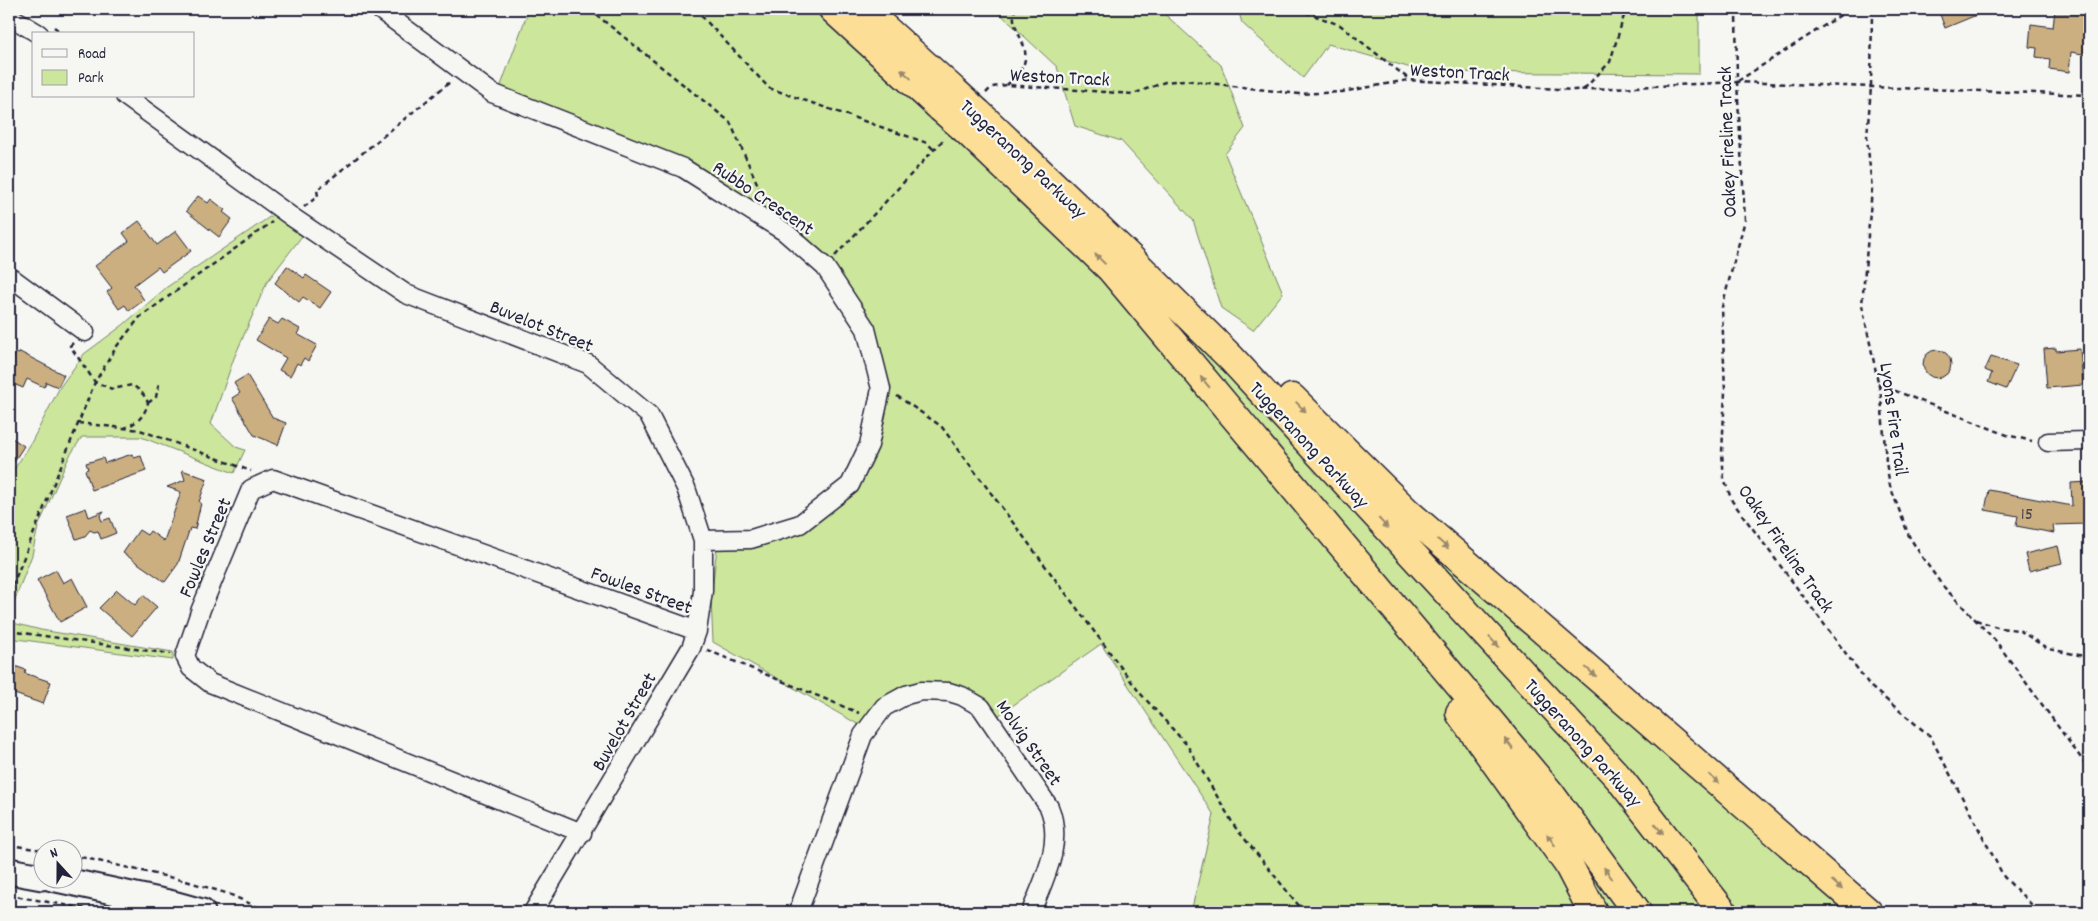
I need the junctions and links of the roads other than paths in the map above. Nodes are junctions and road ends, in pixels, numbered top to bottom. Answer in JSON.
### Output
{"nodes":[{"id":1,"x":379,"y":9,"type":"edge"},
{"id":2,"x":833,"y":9,"type":"edge"},
{"id":3,"x":862,"y":9,"type":"edge"},
{"id":4,"x":9,"y":16,"type":"edge"},
{"id":5,"x":36,"y":32,"type":"edge"},
{"id":6,"x":128,"y":98,"type":"edge"},
{"id":7,"x":948,"y":100,"type":"junction"},
{"id":8,"x":969,"y":118,"type":"junction"},
{"id":9,"x":1132,"y":260,"type":"junction"},
{"id":10,"x":9,"y":276,"type":"edge"},
{"id":11,"x":85,"y":332,"type":"road end"},
{"id":12,"x":1236,"y":420,"type":"junction"},
{"id":13,"x":2089,"y":441,"type":"edge"},
{"id":14,"x":2048,"y":442,"type":"road end"},
{"id":15,"x":704,"y":540,"type":"junction"},
{"id":16,"x":694,"y":640,"type":"junction"},
{"id":17,"x":582,"y":832,"type":"junction"},
{"id":18,"x":9,"y":871,"type":"edge"},
{"id":19,"x":32,"y":875,"type":"edge"},
{"id":20,"x":82,"y":884,"type":"edge"},
{"id":21,"x":202,"y":912,"type":"edge"},
{"id":22,"x":533,"y":912,"type":"edge"},
{"id":23,"x":798,"y":912,"type":"edge"},
{"id":24,"x":1031,"y":912,"type":"edge"},
{"id":25,"x":1592,"y":912,"type":"edge"},
{"id":26,"x":1636,"y":912,"type":"edge"},
{"id":27,"x":1723,"y":912,"type":"edge"},
{"id":28,"x":1868,"y":912,"type":"edge"}],
"edges":[{"from":1,"to":15,"type":"street","name":"Rubbo Crescent"},
{"from":7,"to":2,"type":"highway","name":"Tuggeranong Parkway","one_way":true},
{"from":3,"to":7,"type":"highway","name":"Tuggeranong Parkway"},
{"from":4,"to":5,"type":"street"},
{"from":6,"to":15,"type":"street","name":"Buvelot Street"},
{"from":7,"to":8,"type":"highway","name":"Tuggeranong Parkway","bridge":true},
{"from":8,"to":9,"type":"highway","name":"Tuggeranong Parkway"},
{"from":12,"to":8,"type":"highway","name":"Tuggeranong Parkway","one_way":true},
{"from":9,"to":27,"type":"highway","name":"Tuggeranong Parkway","one_way":true},
{"from":9,"to":28,"type":"highway","one_way":true},
{"from":10,"to":11,"type":"street"},
{"from":25,"to":12,"type":"highway","one_way":true},
{"from":26,"to":12,"type":"highway","name":"Tuggeranong Parkway","one_way":true},
{"from":13,"to":14,"type":"street"},
{"from":15,"to":16,"type":"street","name":"Buvelot Street"},
{"from":16,"to":17,"type":"street","name":"Buvelot Street"},
{"from":16,"to":17,"type":"street","name":"Fowles Street"},
{"from":17,"to":22,"type":"street","name":"Buvelot Street"},
{"from":18,"to":19,"type":"street"},
{"from":20,"to":21,"type":"street"},
{"from":23,"to":24,"type":"street","name":"Molvig Street"}]}
